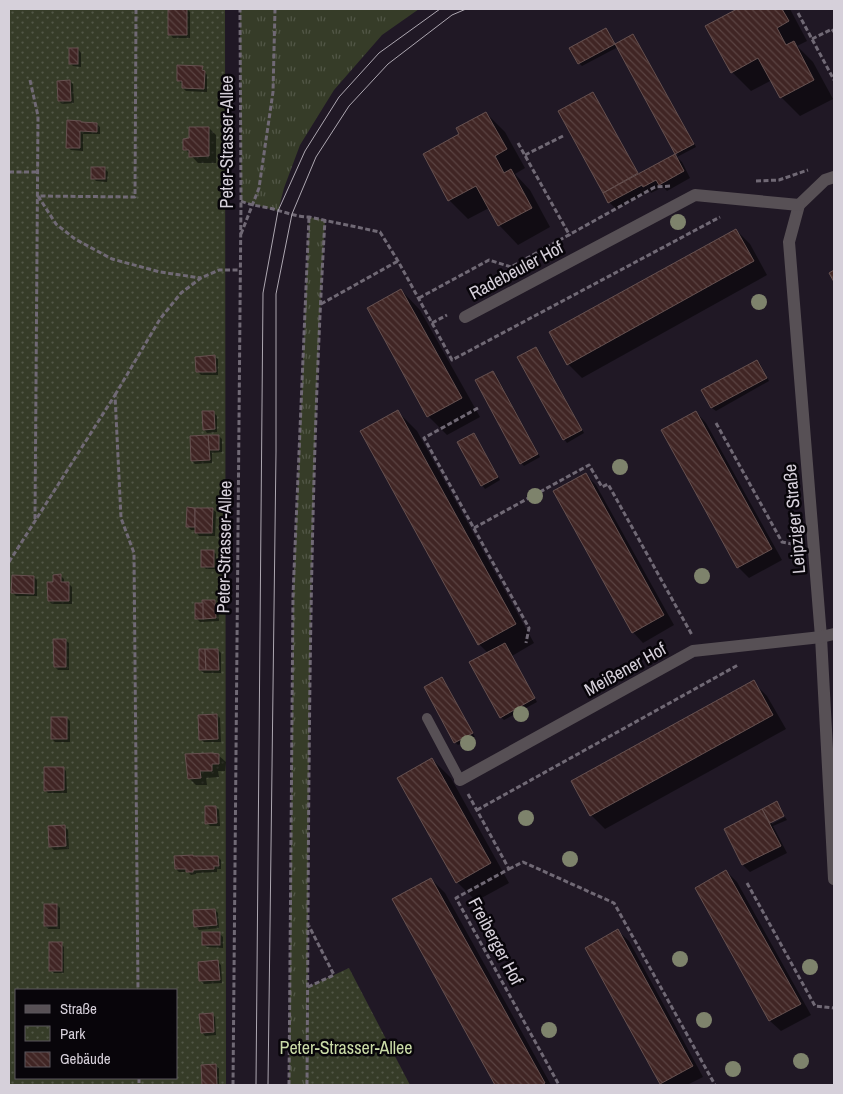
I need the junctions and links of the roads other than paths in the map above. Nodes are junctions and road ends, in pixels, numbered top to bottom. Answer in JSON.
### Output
{"nodes":[{"id":1,"x":834,"y":177,"type":"edge"},
{"id":2,"x":799,"y":205,"type":"junction"},
{"id":3,"x":465,"y":317,"type":"road end"},
{"id":4,"x":834,"y":634,"type":"edge"},
{"id":5,"x":821,"y":637,"type":"junction"},
{"id":6,"x":426,"y":718,"type":"dead end"},
{"id":7,"x":460,"y":780,"type":"joint"},
{"id":8,"x":834,"y":879,"type":"edge"}],
"edges":[{"from":1,"to":2,"type":"street"},
{"from":2,"to":3,"type":"street","name":"Radebeuler Hof"},
{"from":2,"to":5,"type":"street","name":"Leipziger Straße"},
{"from":4,"to":5,"type":"street","name":"Meißener Hof"},
{"from":5,"to":7,"type":"street","name":"Meißener Hof"},
{"from":5,"to":8,"type":"street","name":"Leipziger Straße"},
{"from":6,"to":7,"type":"lane"}]}
